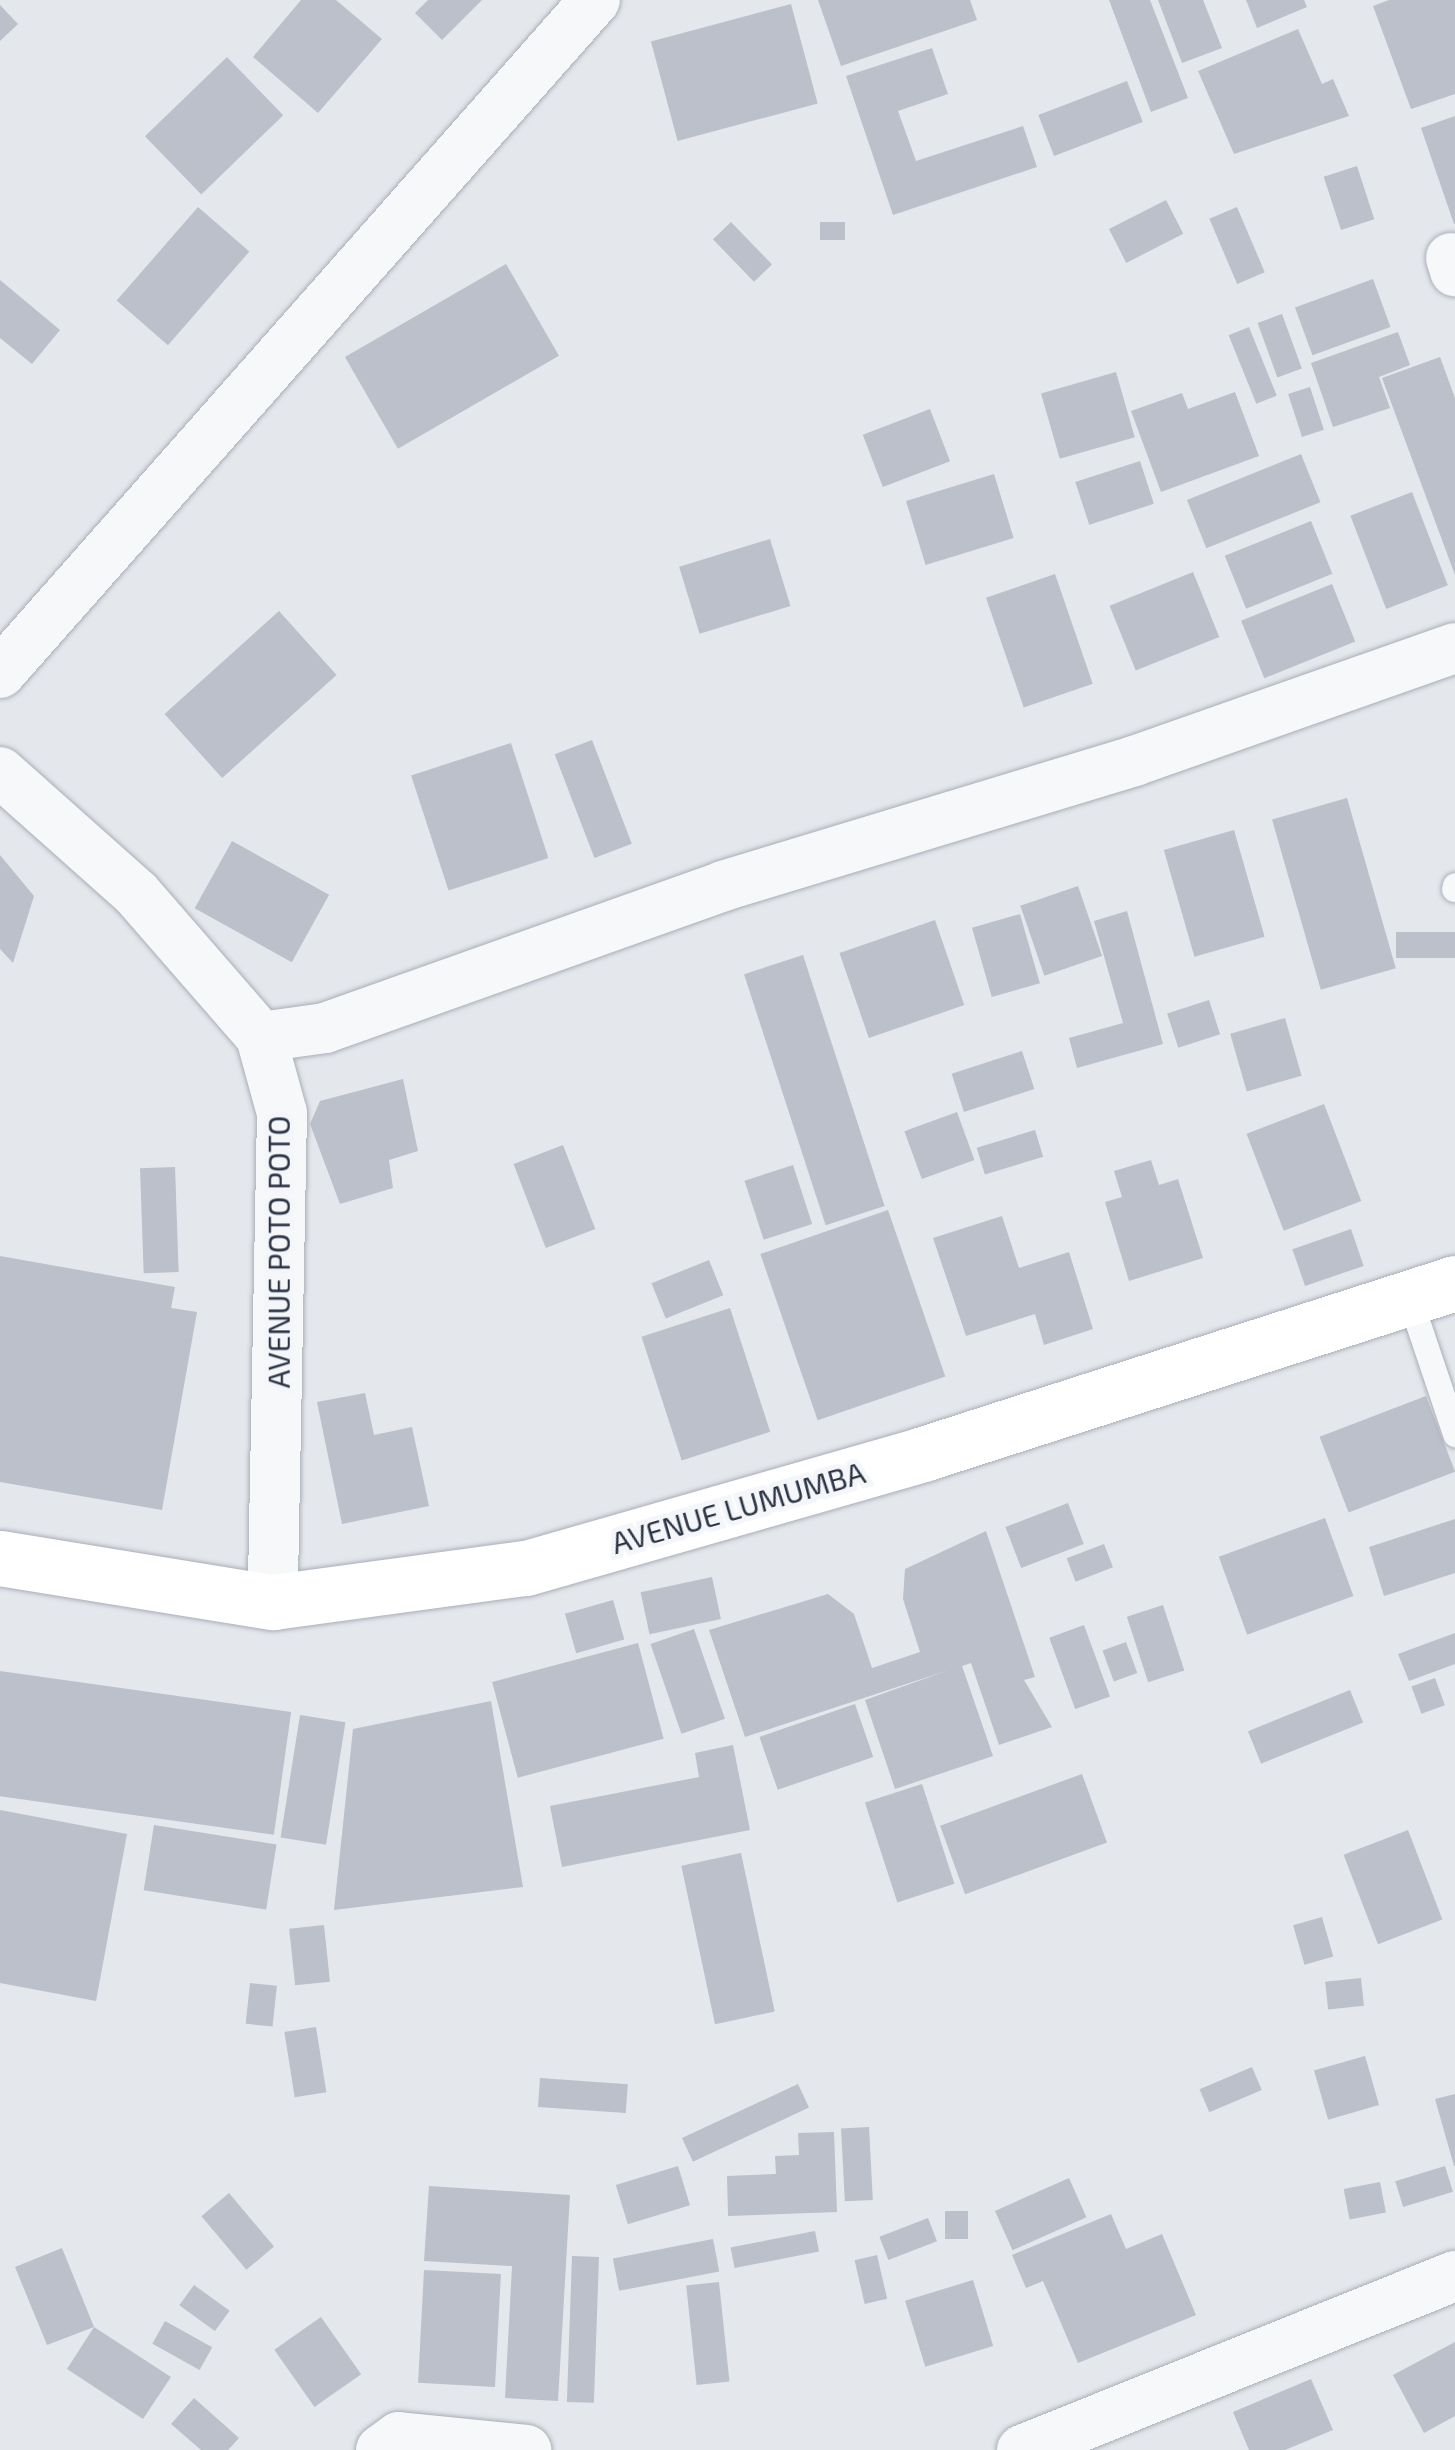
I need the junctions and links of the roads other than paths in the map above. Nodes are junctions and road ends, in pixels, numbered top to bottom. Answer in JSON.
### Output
{"nodes":[{"id":1,"x":595,"y":0,"type":"edge"},
{"id":2,"x":1455,"y":648,"type":"edge"},
{"id":3,"x":0,"y":673,"type":"edge"},
{"id":4,"x":0,"y":772,"type":"edge"},
{"id":5,"x":260,"y":1037,"type":"junction"},
{"id":6,"x":1432,"y":1290,"type":"edge"},
{"id":7,"x":1455,"y":1434,"type":"edge"},
{"id":8,"x":0,"y":1558,"type":"edge"},
{"id":9,"x":274,"y":1602,"type":"junction"},
{"id":10,"x":1455,"y":2276,"type":"edge"},
{"id":11,"x":382,"y":2450,"type":"edge"},
{"id":12,"x":526,"y":2450,"type":"edge"},
{"id":13,"x":1022,"y":2450,"type":"edge"}],
"edges":[{"from":1,"to":3,"type":"street"},
{"from":2,"to":5,"type":"street"},
{"from":4,"to":5,"type":"street","name":"AVENUE POTO POTO"},
{"from":5,"to":9,"type":"street","name":"AVENUE POTO POTO"},
{"from":6,"to":7,"type":"lane"},
{"from":6,"to":9,"type":"main road","name":"AVENUE LUMUMBA"},
{"from":8,"to":9,"type":"main road","name":"AVENUE LUMUMBA"},
{"from":10,"to":13,"type":"street"},
{"from":11,"to":12,"type":"street"}]}
